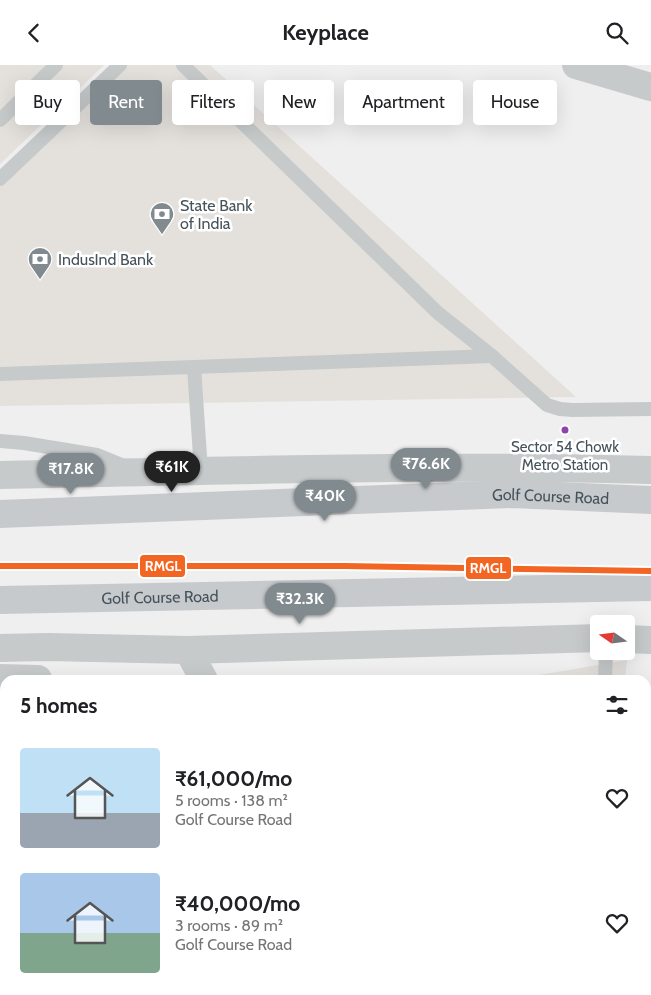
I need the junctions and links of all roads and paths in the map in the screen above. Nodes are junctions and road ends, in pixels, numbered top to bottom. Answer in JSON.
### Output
{"nodes":[{"id":1,"x":56,"y":65,"type":"edge"},
{"id":2,"x":120,"y":65,"type":"edge"},
{"id":3,"x":184,"y":65,"type":"edge"},
{"id":4,"x":576,"y":65,"type":"edge"},
{"id":5,"x":651,"y":87,"type":"edge"},
{"id":6,"x":0,"y":120,"type":"edge"},
{"id":7,"x":0,"y":179,"type":"edge"},
{"id":8,"x":492,"y":356,"type":"junction"},
{"id":9,"x":194,"y":367,"type":"junction"},
{"id":10,"x":0,"y":375,"type":"edge"},
{"id":11,"x":651,"y":409,"type":"edge"},
{"id":12,"x":0,"y":441,"type":"edge"},
{"id":13,"x":651,"y":469,"type":"edge"},
{"id":14,"x":201,"y":471,"type":"junction"},
{"id":15,"x":141,"y":472,"type":"junction"},
{"id":16,"x":0,"y":475,"type":"edge"},
{"id":17,"x":651,"y":500,"type":"edge"},
{"id":18,"x":0,"y":514,"type":"edge"},
{"id":19,"x":651,"y":587,"type":"edge"},
{"id":20,"x":0,"y":600,"type":"edge"},
{"id":21,"x":590,"y":639,"type":"edge"},
{"id":22,"x":635,"y":639,"type":"edge"},
{"id":23,"x":651,"y":640,"type":"edge"},
{"id":24,"x":47,"y":647,"type":"junction"},
{"id":25,"x":0,"y":648,"type":"edge"},
{"id":26,"x":188,"y":650,"type":"junction"},
{"id":27,"x":606,"y":660,"type":"edge"},
{"id":28,"x":39,"y":675,"type":"edge"},
{"id":29,"x":201,"y":675,"type":"edge"},
{"id":30,"x":606,"y":675,"type":"edge"}],
"edges":[{"from":1,"to":6,"type":"lane"},
{"from":2,"to":7,"type":"lane"},
{"from":3,"to":8,"type":"lane"},
{"from":4,"to":5,"type":"street"},
{"from":8,"to":9,"type":"lane"},
{"from":8,"to":11,"type":"lane"},
{"from":9,"to":10,"type":"lane"},
{"from":9,"to":14,"type":"lane"},
{"from":12,"to":15,"type":"lane"},
{"from":13,"to":14,"type":"street"},
{"from":14,"to":15,"type":"street"},
{"from":15,"to":16,"type":"street"},
{"from":17,"to":18,"type":"main road","name":"Golf Course Road"},
{"from":19,"to":20,"type":"main road","name":"Golf Course Road"},
{"from":21,"to":26,"type":"street"},
{"from":22,"to":23,"type":"street"},
{"from":24,"to":25,"type":"street"},
{"from":24,"to":26,"type":"street"},
{"from":24,"to":28,"type":"lane"},
{"from":26,"to":29,"type":"street"},
{"from":27,"to":30,"type":"lane"}]}
